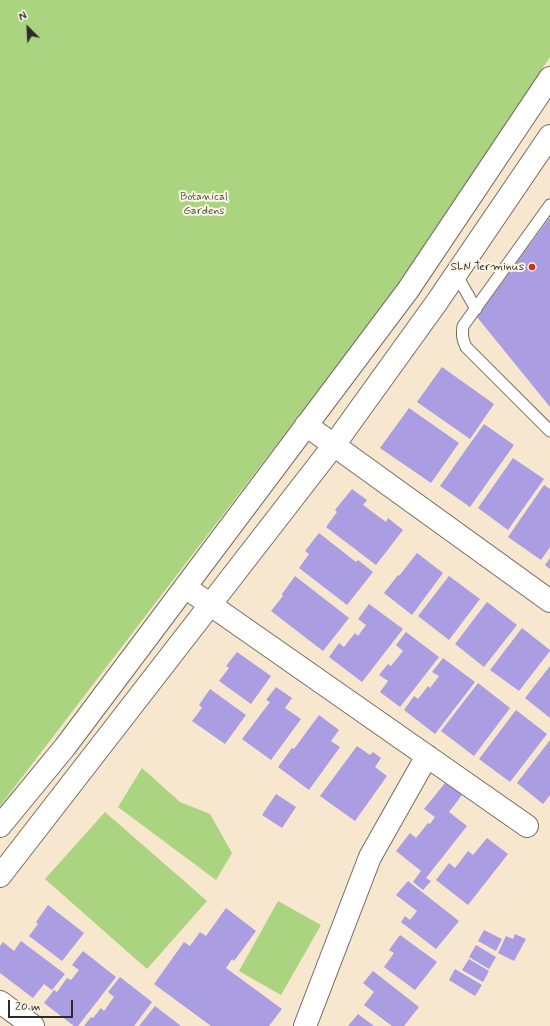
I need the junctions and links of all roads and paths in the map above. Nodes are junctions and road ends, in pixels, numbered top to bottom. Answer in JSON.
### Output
{"nodes":[{"id":1,"x":550,"y":78,"type":"edge"},
{"id":2,"x":550,"y":136,"type":"edge"},
{"id":3,"x":550,"y":205,"type":"edge"},
{"id":4,"x":456,"y":274,"type":"junction"},
{"id":5,"x":476,"y":309,"type":"junction"},
{"id":6,"x":306,"y":425,"type":"junction"},
{"id":7,"x":550,"y":432,"type":"edge"},
{"id":8,"x":334,"y":445,"type":"junction"},
{"id":9,"x":185,"y":587,"type":"junction"},
{"id":10,"x":550,"y":601,"type":"edge"},
{"id":11,"x":211,"y":605,"type":"junction"},
{"id":12,"x":427,"y":756,"type":"junction"},
{"id":13,"x":0,"y":826,"type":"edge"},
{"id":14,"x":527,"y":826,"type":"dead end"},
{"id":15,"x":0,"y":876,"type":"edge"},
{"id":16,"x":0,"y":1002,"type":"edge"},
{"id":17,"x":33,"y":1026,"type":"edge"},
{"id":18,"x":305,"y":1026,"type":"edge"}],
"edges":[{"from":1,"to":6,"type":"street"},
{"from":2,"to":4,"type":"street"},
{"from":3,"to":5,"type":"lane"},
{"from":4,"to":5,"type":"lane"},
{"from":4,"to":8,"type":"street"},
{"from":5,"to":7,"type":"lane"},
{"from":6,"to":8,"type":"street"},
{"from":6,"to":9,"type":"street"},
{"from":8,"to":10,"type":"street"},
{"from":8,"to":11,"type":"street"},
{"from":9,"to":11,"type":"street"},
{"from":9,"to":13,"type":"street"},
{"from":11,"to":12,"type":"street"},
{"from":11,"to":15,"type":"street"},
{"from":12,"to":14,"type":"street"},
{"from":12,"to":18,"type":"street"},
{"from":16,"to":17,"type":"street"}]}
